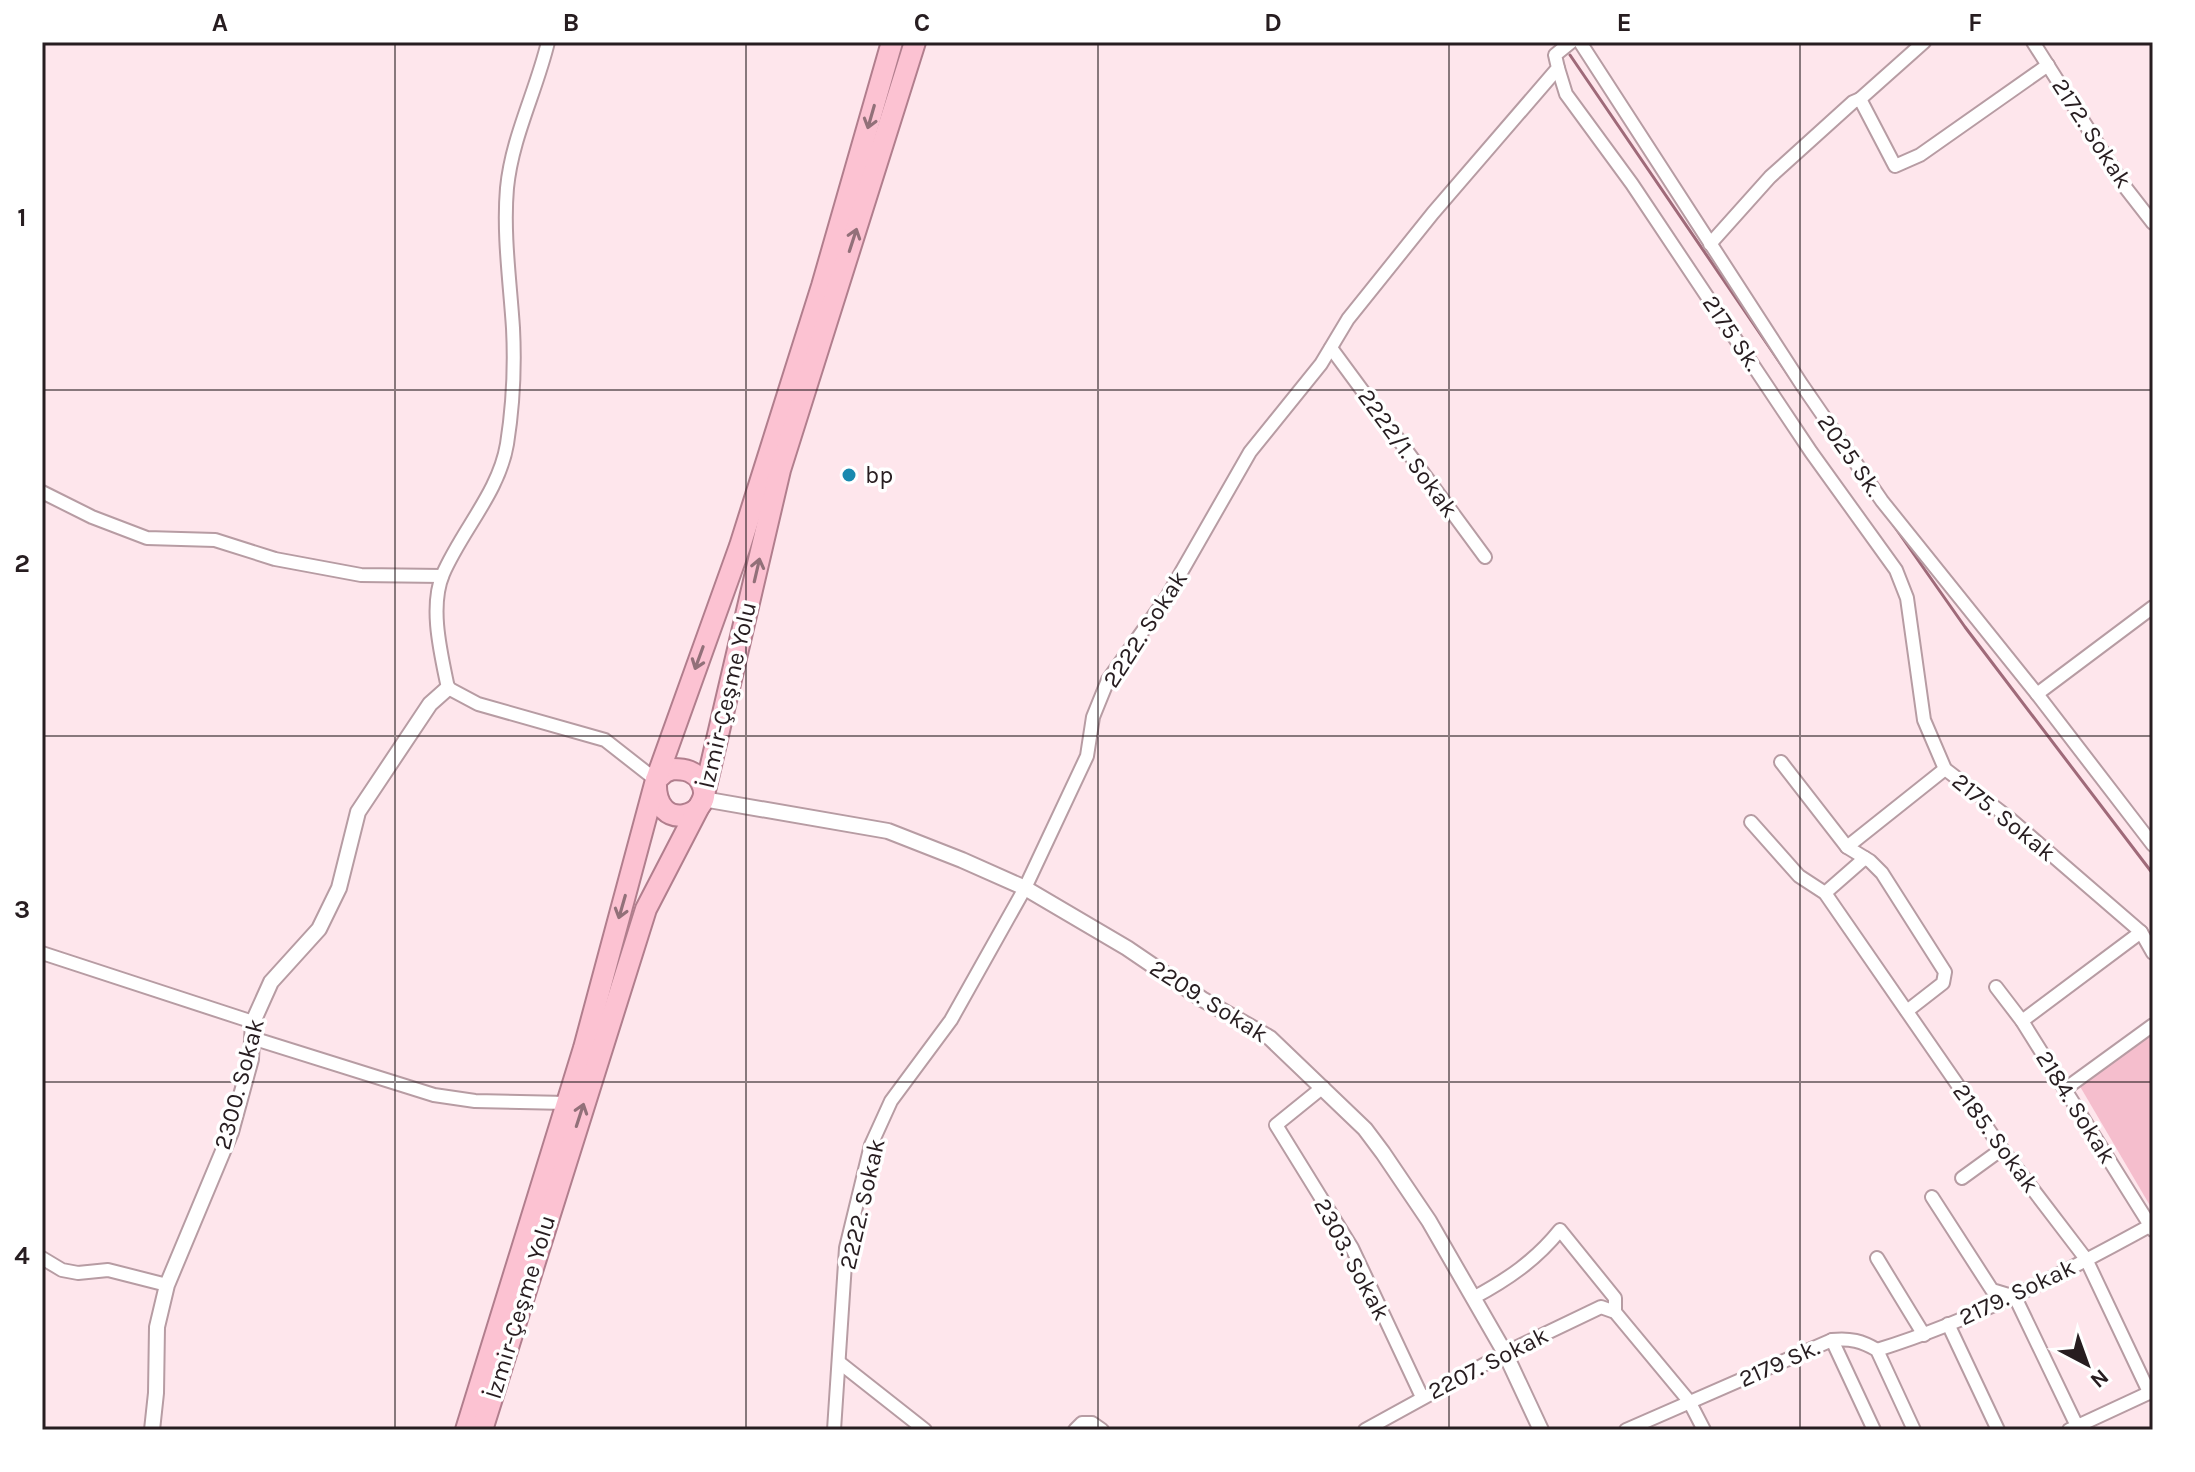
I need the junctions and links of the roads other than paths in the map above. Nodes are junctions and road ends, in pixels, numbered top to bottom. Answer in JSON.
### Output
{"nodes":[{"id":1,"x":548,"y":42,"type":"edge"},
{"id":2,"x":892,"y":42,"type":"edge"},
{"id":3,"x":915,"y":42,"type":"edge"},
{"id":4,"x":1571,"y":42,"type":"edge"},
{"id":5,"x":1580,"y":42,"type":"edge"},
{"id":6,"x":1924,"y":42,"type":"edge"},
{"id":7,"x":2033,"y":42,"type":"edge"},
{"id":8,"x":2048,"y":65,"type":"junction"},
{"id":9,"x":1558,"y":68,"type":"junction"},
{"id":10,"x":1860,"y":99,"type":"junction"},
{"id":11,"x":2153,"y":223,"type":"edge"},
{"id":12,"x":1710,"y":244,"type":"junction"},
{"id":13,"x":1331,"y":348,"type":"junction"},
{"id":14,"x":42,"y":492,"type":"edge"},
{"id":15,"x":1485,"y":557,"type":"dead end"},
{"id":16,"x":442,"y":576,"type":"junction"},
{"id":17,"x":1907,"y":598,"type":"joint"},
{"id":18,"x":2153,"y":607,"type":"edge"},
{"id":19,"x":448,"y":688,"type":"junction"},
{"id":20,"x":2037,"y":694,"type":"junction"},
{"id":21,"x":1781,"y":762,"type":"dead end"},
{"id":22,"x":1945,"y":769,"type":"junction"},
{"id":23,"x":656,"y":780,"type":"junction"},
{"id":24,"x":703,"y":799,"type":"junction"},
{"id":25,"x":1751,"y":822,"type":"dead end"},
{"id":26,"x":2153,"y":845,"type":"edge"},
{"id":27,"x":1847,"y":847,"type":"junction"},
{"id":28,"x":1865,"y":858,"type":"junction"},
{"id":29,"x":1025,"y":888,"type":"junction"},
{"id":30,"x":1825,"y":893,"type":"junction"},
{"id":31,"x":2141,"y":932,"type":"junction"},
{"id":32,"x":42,"y":953,"type":"edge"},
{"id":33,"x":2153,"y":953,"type":"edge"},
{"id":34,"x":1996,"y":987,"type":"dead end"},
{"id":35,"x":1907,"y":1011,"type":"junction"},
{"id":36,"x":2022,"y":1021,"type":"junction"},
{"id":37,"x":253,"y":1022,"type":"junction"},
{"id":38,"x":2153,"y":1025,"type":"edge"},
{"id":39,"x":252,"y":1038,"type":"junction"},
{"id":40,"x":1323,"y":1087,"type":"junction"},
{"id":41,"x":2065,"y":1089,"type":"junction"},
{"id":42,"x":567,"y":1103,"type":"junction"},
{"id":43,"x":2002,"y":1149,"type":"junction"},
{"id":44,"x":1962,"y":1178,"type":"dead end"},
{"id":45,"x":1932,"y":1197,"type":"dead end"},
{"id":46,"x":2152,"y":1226,"type":"edge"},
{"id":47,"x":42,"y":1258,"type":"edge"},
{"id":48,"x":1877,"y":1258,"type":"dead end"},
{"id":49,"x":2086,"y":1259,"type":"junction"},
{"id":50,"x":167,"y":1285,"type":"junction"},
{"id":51,"x":2015,"y":1297,"type":"junction"},
{"id":52,"x":1473,"y":1298,"type":"junction"},
{"id":53,"x":1615,"y":1312,"type":"junction"},
{"id":54,"x":1948,"y":1324,"type":"junction"},
{"id":55,"x":1924,"y":1335,"type":"junction"},
{"id":56,"x":1832,"y":1340,"type":"junction"},
{"id":57,"x":1877,"y":1350,"type":"junction"},
{"id":58,"x":1505,"y":1353,"type":"junction"},
{"id":59,"x":840,"y":1363,"type":"junction"},
{"id":60,"x":2151,"y":1392,"type":"edge"},
{"id":61,"x":1422,"y":1397,"type":"junction"},
{"id":62,"x":1689,"y":1401,"type":"junction"},
{"id":63,"x":2073,"y":1428,"type":"edge"},
{"id":64,"x":152,"y":1430,"type":"edge"},
{"id":65,"x":466,"y":1430,"type":"edge"},
{"id":66,"x":482,"y":1430,"type":"edge"},
{"id":67,"x":834,"y":1430,"type":"edge"},
{"id":68,"x":925,"y":1430,"type":"edge"},
{"id":69,"x":1075,"y":1430,"type":"edge"},
{"id":70,"x":1102,"y":1430,"type":"edge"},
{"id":71,"x":1365,"y":1430,"type":"edge"},
{"id":72,"x":1541,"y":1430,"type":"edge"},
{"id":73,"x":1626,"y":1430,"type":"edge"},
{"id":74,"x":1704,"y":1430,"type":"edge"},
{"id":75,"x":1874,"y":1430,"type":"edge"},
{"id":76,"x":1914,"y":1430,"type":"edge"},
{"id":77,"x":1998,"y":1430,"type":"edge"}],
"edges":[{"from":1,"to":16,"type":"street"},
{"from":2,"to":23,"type":"highway","name":"İzmir-Çeşme Yolu","one_way":true},
{"from":24,"to":3,"type":"highway","name":"İzmir-Çeşme Yolu","one_way":true},
{"from":4,"to":9,"type":"street","name":"2222. Sokak"},
{"from":5,"to":12,"type":"street","name":"2025 Sk."},
{"from":6,"to":10,"type":"street"},
{"from":7,"to":8,"type":"street","name":"2172. Sokak"},
{"from":8,"to":10,"type":"street"},
{"from":8,"to":11,"type":"street","name":"2172. Sokak"},
{"from":9,"to":13,"type":"street","name":"2222. Sokak"},
{"from":9,"to":17,"type":"street","name":"2175 Sk."},
{"from":10,"to":12,"type":"street"},
{"from":12,"to":20,"type":"street","name":"2025 Sk."},
{"from":13,"to":15,"type":"street","name":"2222/1. Sokak"},
{"from":13,"to":29,"type":"street","name":"2222. Sokak"},
{"from":14,"to":16,"type":"street"},
{"from":16,"to":19,"type":"street"},
{"from":17,"to":22,"type":"street","name":"2175. Sokak"},
{"from":18,"to":20,"type":"street"},
{"from":19,"to":23,"type":"street"},
{"from":19,"to":37,"type":"street","name":"2300. Sokak"},
{"from":20,"to":26,"type":"street","name":"2025 Sk."},
{"from":21,"to":27,"type":"street"},
{"from":22,"to":27,"type":"street"},
{"from":22,"to":31,"type":"street","name":"2175. Sokak"},
{"from":23,"to":24,"type":"highway"},
{"from":23,"to":24,"type":"highway"},
{"from":23,"to":42,"type":"highway","name":"İzmir-Çeşme Yolu","one_way":true},
{"from":24,"to":29,"type":"street","name":"2209. Sokak"},
{"from":66,"to":24,"type":"highway","name":"İzmir-Çeşme Yolu","one_way":true},
{"from":25,"to":30,"type":"street","name":"2185. Sokak"},
{"from":27,"to":28,"type":"street"},
{"from":28,"to":30,"type":"street"},
{"from":28,"to":35,"type":"street"},
{"from":29,"to":40,"type":"street","name":"2209. Sokak"},
{"from":29,"to":59,"type":"street","name":"2222. Sokak"},
{"from":30,"to":35,"type":"street","name":"2185. Sokak"},
{"from":31,"to":33,"type":"street","name":"2175. Sokak"},
{"from":31,"to":36,"type":"street"},
{"from":32,"to":37,"type":"street"},
{"from":34,"to":36,"type":"street","name":"2184. Sokak"},
{"from":35,"to":43,"type":"street","name":"2185. Sokak"},
{"from":36,"to":41,"type":"street","name":"2184. Sokak"},
{"from":37,"to":39,"type":"street","name":"2300. Sokak"},
{"from":38,"to":41,"type":"street"},
{"from":39,"to":42,"type":"street"},
{"from":39,"to":50,"type":"street","name":"2300. Sokak"},
{"from":40,"to":52,"type":"street","name":"2209. Sokak"},
{"from":40,"to":61,"type":"street","name":"2303. Sokak"},
{"from":41,"to":46,"type":"street","name":"2184. Sokak"},
{"from":42,"to":65,"type":"highway","name":"İzmir-Çeşme Yolu"},
{"from":43,"to":44,"type":"street"},
{"from":43,"to":49,"type":"street","name":"2185. Sokak"},
{"from":45,"to":51,"type":"street"},
{"from":46,"to":49,"type":"street","name":"2179. Sokak"},
{"from":47,"to":50,"type":"street"},
{"from":48,"to":55,"type":"street"},
{"from":49,"to":51,"type":"street","name":"2179. Sokak"},
{"from":49,"to":60,"type":"street","name":"2185. Sokak"},
{"from":50,"to":64,"type":"street","name":"2300. Sokak"},
{"from":51,"to":54,"type":"street","name":"2179. Sokak"},
{"from":51,"to":63,"type":"street"},
{"from":52,"to":53,"type":"street"},
{"from":52,"to":58,"type":"street","name":"2209. Sokak"},
{"from":53,"to":58,"type":"street","name":"2207. Sokak"},
{"from":53,"to":62,"type":"street"},
{"from":54,"to":55,"type":"street","name":"2179. Sokak"},
{"from":54,"to":77,"type":"street"},
{"from":55,"to":57,"type":"street","name":"2179. Sokak"},
{"from":56,"to":57,"type":"street"},
{"from":56,"to":62,"type":"street","name":"2179 Sk."},
{"from":56,"to":75,"type":"street"},
{"from":57,"to":76,"type":"street"},
{"from":58,"to":61,"type":"street","name":"2207. Sokak"},
{"from":58,"to":72,"type":"street","name":"2209. Sokak"},
{"from":59,"to":67,"type":"street","name":"2222. Sokak"},
{"from":59,"to":68,"type":"street"},
{"from":60,"to":63,"type":"street"},
{"from":61,"to":71,"type":"street","name":"2207. Sokak"},
{"from":62,"to":73,"type":"street"},
{"from":62,"to":74,"type":"street"},
{"from":69,"to":70,"type":"street"}]}
